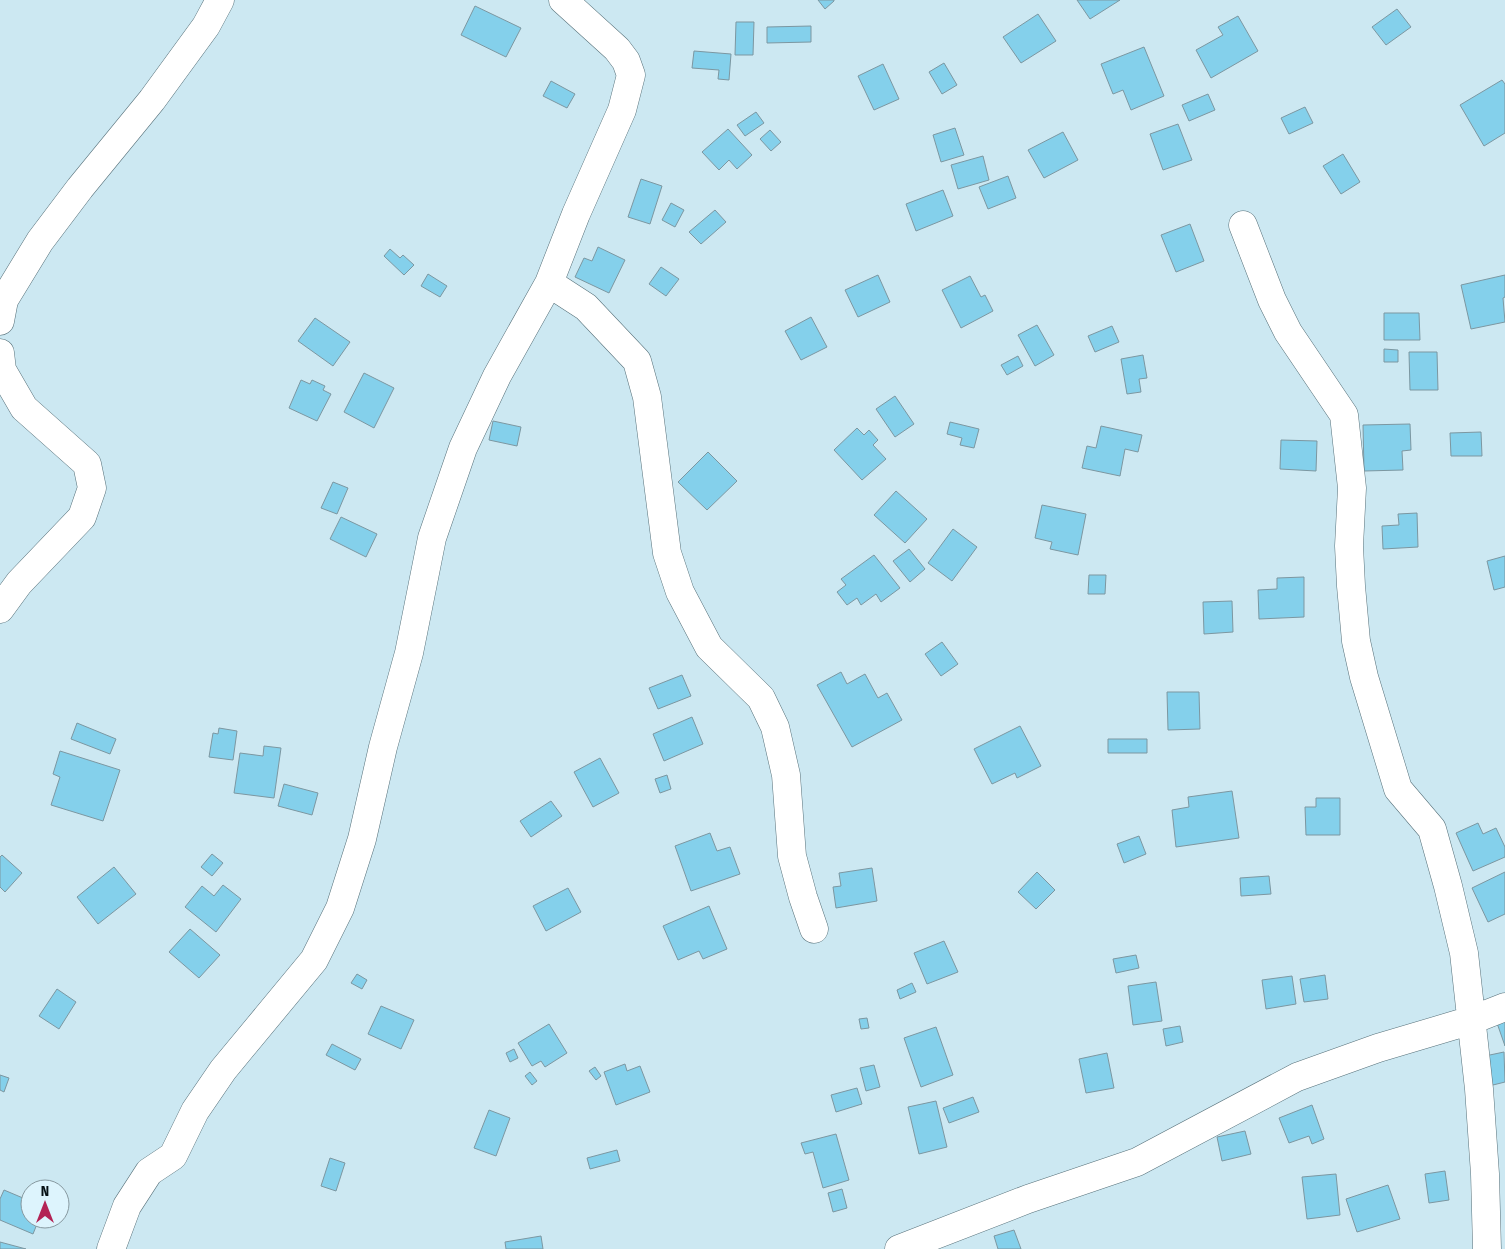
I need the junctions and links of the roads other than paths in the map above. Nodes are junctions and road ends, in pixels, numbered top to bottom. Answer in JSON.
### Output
{"nodes":[{"id":1,"x":220,"y":0,"type":"edge"},
{"id":2,"x":563,"y":0,"type":"edge"},
{"id":3,"x":1243,"y":225,"type":"dead end"},
{"id":4,"x":549,"y":283,"type":"junction"},
{"id":5,"x":0,"y":321,"type":"edge"},
{"id":6,"x":0,"y":353,"type":"edge"},
{"id":7,"x":0,"y":609,"type":"edge"},
{"id":8,"x":814,"y":929,"type":"dead end"},
{"id":9,"x":1505,"y":1007,"type":"edge"},
{"id":10,"x":1472,"y":1020,"type":"junction"},
{"id":11,"x":111,"y":1249,"type":"edge"},
{"id":12,"x":899,"y":1249,"type":"edge"},
{"id":13,"x":1487,"y":1249,"type":"edge"}],
"edges":[{"from":1,"to":5,"type":"street"},
{"from":2,"to":4,"type":"street"},
{"from":3,"to":10,"type":"street"},
{"from":4,"to":8,"type":"street"},
{"from":4,"to":11,"type":"street"},
{"from":6,"to":7,"type":"street"},
{"from":9,"to":10,"type":"street"},
{"from":10,"to":12,"type":"street"},
{"from":10,"to":13,"type":"street"}]}
